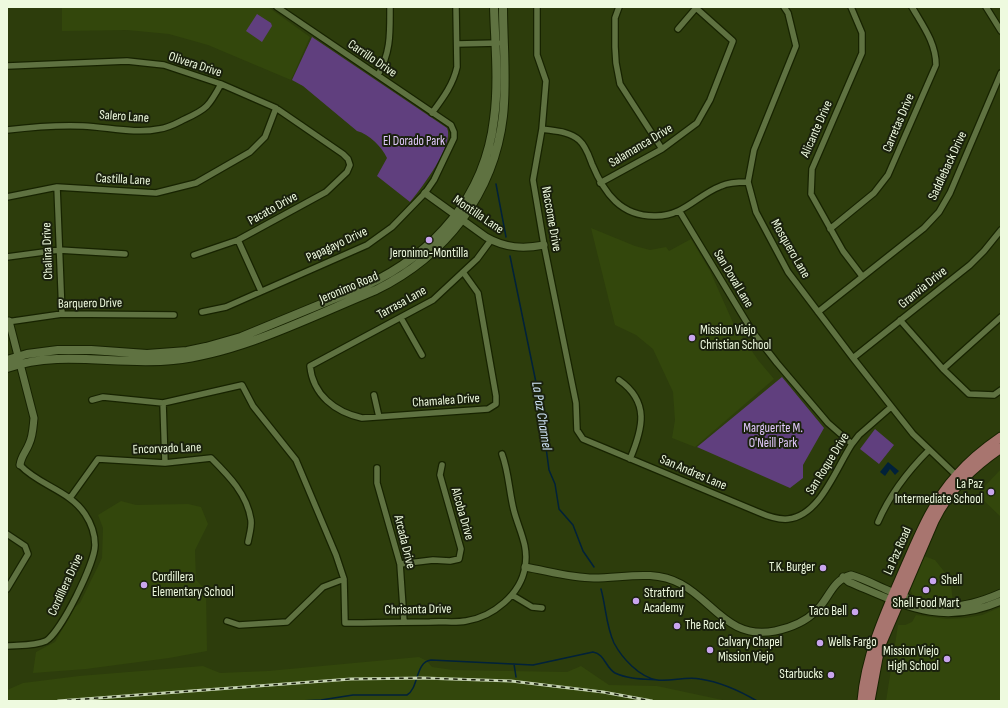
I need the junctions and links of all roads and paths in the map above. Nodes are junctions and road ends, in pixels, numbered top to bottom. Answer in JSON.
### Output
{"nodes":[{"id":1,"x":277,"y":7,"type":"edge"},
{"id":2,"x":390,"y":7,"type":"edge"},
{"id":3,"x":456,"y":7,"type":"edge"},
{"id":4,"x":494,"y":7,"type":"edge"},
{"id":5,"x":503,"y":7,"type":"edge"},
{"id":6,"x":537,"y":7,"type":"edge"},
{"id":7,"x":619,"y":7,"type":"edge"},
{"id":8,"x":784,"y":7,"type":"edge"},
{"id":9,"x":851,"y":7,"type":"edge"},
{"id":10,"x":912,"y":7,"type":"edge"},
{"id":11,"x":986,"y":7,"type":"edge"},
{"id":12,"x":695,"y":8,"type":"edge"},
{"id":13,"x":678,"y":29,"type":"dead end"},
{"id":14,"x":1001,"y":31,"type":"edge"},
{"id":15,"x":457,"y":44,"type":"junction"},
{"id":16,"x":499,"y":44,"type":"junction"},
{"id":17,"x":7,"y":66,"type":"edge"},
{"id":18,"x":1001,"y":73,"type":"edge"},
{"id":19,"x":378,"y":75,"type":"junction"},
{"id":20,"x":221,"y":84,"type":"junction"},
{"id":21,"x":276,"y":108,"type":"junction"},
{"id":22,"x":432,"y":113,"type":"junction"},
{"id":23,"x":7,"y":130,"type":"edge"},
{"id":24,"x":454,"y":130,"type":"joint"},
{"id":25,"x":542,"y":130,"type":"junction"},
{"id":26,"x":662,"y":149,"type":"junction"},
{"id":27,"x":350,"y":165,"type":"joint"},
{"id":28,"x":748,"y":182,"type":"junction"},
{"id":29,"x":600,"y":183,"type":"junction"},
{"id":30,"x":57,"y":187,"type":"junction"},
{"id":31,"x":425,"y":193,"type":"junction"},
{"id":32,"x":7,"y":197,"type":"edge"},
{"id":33,"x":680,"y":212,"type":"junction"},
{"id":34,"x":459,"y":218,"type":"junction"},
{"id":35,"x":830,"y":229,"type":"junction"},
{"id":36,"x":1001,"y":230,"type":"edge"},
{"id":37,"x":238,"y":240,"type":"junction"},
{"id":38,"x":490,"y":240,"type":"junction"},
{"id":39,"x":544,"y":245,"type":"junction"},
{"id":40,"x":59,"y":250,"type":"junction"},
{"id":41,"x":125,"y":254,"type":"dead end"},
{"id":42,"x":194,"y":255,"type":"dead end"},
{"id":43,"x":7,"y":257,"type":"edge"},
{"id":44,"x":464,"y":272,"type":"junction"},
{"id":45,"x":862,"y":276,"type":"junction"},
{"id":46,"x":261,"y":291,"type":"junction"},
{"id":47,"x":202,"y":312,"type":"dead end"},
{"id":48,"x":818,"y":312,"type":"junction"},
{"id":49,"x":62,"y":314,"type":"junction"},
{"id":50,"x":174,"y":315,"type":"dead end"},
{"id":51,"x":1001,"y":317,"type":"edge"},
{"id":52,"x":401,"y":318,"type":"junction"},
{"id":53,"x":900,"y":320,"type":"junction"},
{"id":54,"x":8,"y":322,"type":"edge"},
{"id":55,"x":422,"y":355,"type":"dead end"},
{"id":56,"x":853,"y":358,"type":"junction"},
{"id":57,"x":7,"y":360,"type":"edge"},
{"id":58,"x":19,"y":360,"type":"junction"},
{"id":59,"x":310,"y":366,"type":"joint"},
{"id":60,"x":7,"y":368,"type":"edge"},
{"id":61,"x":942,"y":369,"type":"junction"},
{"id":62,"x":619,"y":380,"type":"dead end"},
{"id":63,"x":1001,"y":390,"type":"edge"},
{"id":64,"x":374,"y":394,"type":"dead end"},
{"id":65,"x":92,"y":400,"type":"dead end"},
{"id":66,"x":163,"y":403,"type":"junction"},
{"id":67,"x":891,"y":407,"type":"junction"},
{"id":68,"x":379,"y":417,"type":"junction"},
{"id":69,"x":579,"y":435,"type":"joint"},
{"id":70,"x":1001,"y":437,"type":"edge"},
{"id":71,"x":852,"y":444,"type":"junction"},
{"id":72,"x":1001,"y":448,"type":"edge"},
{"id":73,"x":929,"y":450,"type":"junction"},
{"id":74,"x":502,"y":454,"type":"dead end"},
{"id":75,"x":630,"y":458,"type":"junction"},
{"id":76,"x":165,"y":463,"type":"junction"},
{"id":77,"x":20,"y":465,"type":"joint"},
{"id":78,"x":442,"y":465,"type":"dead end"},
{"id":79,"x":377,"y":468,"type":"dead end"},
{"id":80,"x":959,"y":477,"type":"junction"},
{"id":81,"x":70,"y":498,"type":"junction"},
{"id":82,"x":801,"y":515,"type":"joint"},
{"id":83,"x":878,"y":522,"type":"dead end"},
{"id":84,"x":7,"y":534,"type":"edge"},
{"id":85,"x":248,"y":542,"type":"dead end"},
{"id":86,"x":400,"y":564,"type":"junction"},
{"id":87,"x":525,"y":567,"type":"junction"},
{"id":88,"x":344,"y":579,"type":"junction"},
{"id":89,"x":7,"y":589,"type":"edge"},
{"id":90,"x":1001,"y":593,"type":"edge"},
{"id":91,"x":512,"y":595,"type":"junction"},
{"id":92,"x":896,"y":598,"type":"junction"},
{"id":93,"x":1001,"y":601,"type":"edge"},
{"id":94,"x":542,"y":608,"type":"dead end"},
{"id":95,"x":227,"y":621,"type":"dead end"},
{"id":96,"x":404,"y":622,"type":"junction"},
{"id":97,"x":7,"y":646,"type":"edge"},
{"id":98,"x":862,"y":701,"type":"edge"},
{"id":99,"x":870,"y":701,"type":"edge"}],
"edges":[{"from":1,"to":19,"type":"street","name":"Carrillo Drive"},
{"from":2,"to":19,"type":"street"},
{"from":3,"to":15,"type":"street"},
{"from":4,"to":16,"type":"main road","name":"Jeronimo Road"},
{"from":5,"to":16,"type":"main road","name":"Jeronimo Road"},
{"from":6,"to":25,"type":"street","name":"Naccome Drive"},
{"from":7,"to":26,"type":"street"},
{"from":8,"to":28,"type":"street","name":"Mosquero Lane"},
{"from":9,"to":35,"type":"street","name":"Alicante Drive"},
{"from":10,"to":35,"type":"street","name":"Carretas Drive"},
{"from":11,"to":14,"type":"street"},
{"from":12,"to":13,"type":"street"},
{"from":12,"to":26,"type":"street","name":"Salamanca Drive"},
{"from":15,"to":16,"type":"street"},
{"from":15,"to":22,"type":"street"},
{"from":16,"to":34,"type":"main road","name":"Jeronimo Road"},
{"from":17,"to":20,"type":"street","name":"Olivera Drive"},
{"from":18,"to":45,"type":"street","name":"Saddleback Drive"},
{"from":19,"to":22,"type":"street","name":"Carrillo Drive"},
{"from":20,"to":21,"type":"street","name":"Olivera Drive"},
{"from":20,"to":23,"type":"street","name":"Salero Lane"},
{"from":21,"to":27,"type":"street","name":"Olivera Drive"},
{"from":21,"to":30,"type":"street","name":"Castilla Lane"},
{"from":22,"to":24,"type":"street","name":"Carrillo Drive"},
{"from":24,"to":31,"type":"street","name":"Papagayo Drive"},
{"from":25,"to":29,"type":"street"},
{"from":25,"to":39,"type":"street","name":"Naccome Drive"},
{"from":26,"to":29,"type":"street","name":"Salamanca Drive"},
{"from":27,"to":37,"type":"street","name":"Pacato Drive"},
{"from":28,"to":33,"type":"street"},
{"from":28,"to":48,"type":"street","name":"Mosquero Lane"},
{"from":29,"to":33,"type":"street"},
{"from":30,"to":32,"type":"street","name":"Castilla Lane"},
{"from":30,"to":40,"type":"street","name":"Chalina Drive"},
{"from":31,"to":34,"type":"street","name":"Montilla Lane"},
{"from":31,"to":46,"type":"street","name":"Papagayo Drive"},
{"from":33,"to":71,"type":"street","name":"San Doval Lane"},
{"from":34,"to":38,"type":"street","name":"Montilla Lane"},
{"from":34,"to":58,"type":"main road","name":"Jeronimo Road"},
{"from":35,"to":45,"type":"street","name":"Alicante Drive"},
{"from":36,"to":53,"type":"street","name":"Granvia Drive"},
{"from":37,"to":42,"type":"street","name":"Pacato Drive"},
{"from":37,"to":46,"type":"street"},
{"from":38,"to":39,"type":"street","name":"Montilla Lane"},
{"from":38,"to":44,"type":"street","name":"Tarrasa Lane"},
{"from":39,"to":69,"type":"street","name":"Naccome Drive"},
{"from":40,"to":41,"type":"street"},
{"from":40,"to":43,"type":"street"},
{"from":40,"to":49,"type":"street","name":"Chalina Drive"},
{"from":44,"to":52,"type":"street","name":"Tarrasa Lane"},
{"from":44,"to":68,"type":"street","name":"Chamalea Drive"},
{"from":45,"to":48,"type":"street","name":"Saddleback Drive"},
{"from":46,"to":47,"type":"street","name":"Papagayo Drive"},
{"from":48,"to":56,"type":"street","name":"Mosquero Lane"},
{"from":49,"to":50,"type":"street","name":"Barquero Drive"},
{"from":49,"to":54,"type":"street","name":"Barquero Drive"},
{"from":51,"to":61,"type":"street"},
{"from":52,"to":55,"type":"street"},
{"from":52,"to":59,"type":"street","name":"Tarrasa Lane"},
{"from":53,"to":56,"type":"street","name":"Granvia Drive"},
{"from":53,"to":61,"type":"street"},
{"from":54,"to":58,"type":"street","name":"Cordillera Drive"},
{"from":56,"to":67,"type":"street","name":"Mosquero Lane"},
{"from":57,"to":58,"type":"main road","name":"Jeronimo Road"},
{"from":58,"to":60,"type":"main road","name":"Jeronimo Road"},
{"from":58,"to":77,"type":"street","name":"Cordillera Drive"},
{"from":59,"to":68,"type":"street","name":"Chamalea Drive"},
{"from":61,"to":63,"type":"street"},
{"from":62,"to":75,"type":"street"},
{"from":64,"to":68,"type":"street"},
{"from":65,"to":66,"type":"street","name":"Chrisanta Drive"},
{"from":66,"to":76,"type":"street"},
{"from":66,"to":88,"type":"street","name":"Chrisanta Drive"},
{"from":67,"to":71,"type":"street","name":"San Roque Drive"},
{"from":67,"to":73,"type":"street","name":"Mosquero Lane"},
{"from":69,"to":75,"type":"street","name":"San Andres Lane"},
{"from":70,"to":80,"type":"main road","name":"La Paz Road"},
{"from":71,"to":82,"type":"street","name":"San Roque Drive"},
{"from":72,"to":80,"type":"main road","name":"La Paz Road"},
{"from":73,"to":80,"type":"street","name":"Mosquero Lane"},
{"from":73,"to":83,"type":"street"},
{"from":74,"to":87,"type":"street"},
{"from":75,"to":82,"type":"street","name":"San Andres Lane"},
{"from":76,"to":81,"type":"street","name":"Encorvado Lane"},
{"from":76,"to":85,"type":"street","name":"Encorvado Lane"},
{"from":77,"to":81,"type":"street","name":"Cordillera Drive"},
{"from":78,"to":86,"type":"street","name":"Alcoba Drive"},
{"from":79,"to":86,"type":"street","name":"Arcada Drive"},
{"from":80,"to":92,"type":"main road","name":"La Paz Road"},
{"from":81,"to":97,"type":"street","name":"Cordillera Drive"},
{"from":84,"to":89,"type":"street"},
{"from":86,"to":96,"type":"street","name":"Arcada Drive"},
{"from":87,"to":91,"type":"street","name":"Chrisanta Drive"},
{"from":87,"to":92,"type":"street"},
{"from":88,"to":95,"type":"street"},
{"from":88,"to":96,"type":"street","name":"Chrisanta Drive"},
{"from":90,"to":92,"type":"street"},
{"from":91,"to":94,"type":"street"},
{"from":91,"to":96,"type":"street","name":"Chrisanta Drive"},
{"from":92,"to":93,"type":"street"},
{"from":92,"to":98,"type":"main road","name":"La Paz Road"},
{"from":92,"to":99,"type":"main road","name":"La Paz Road"}]}
